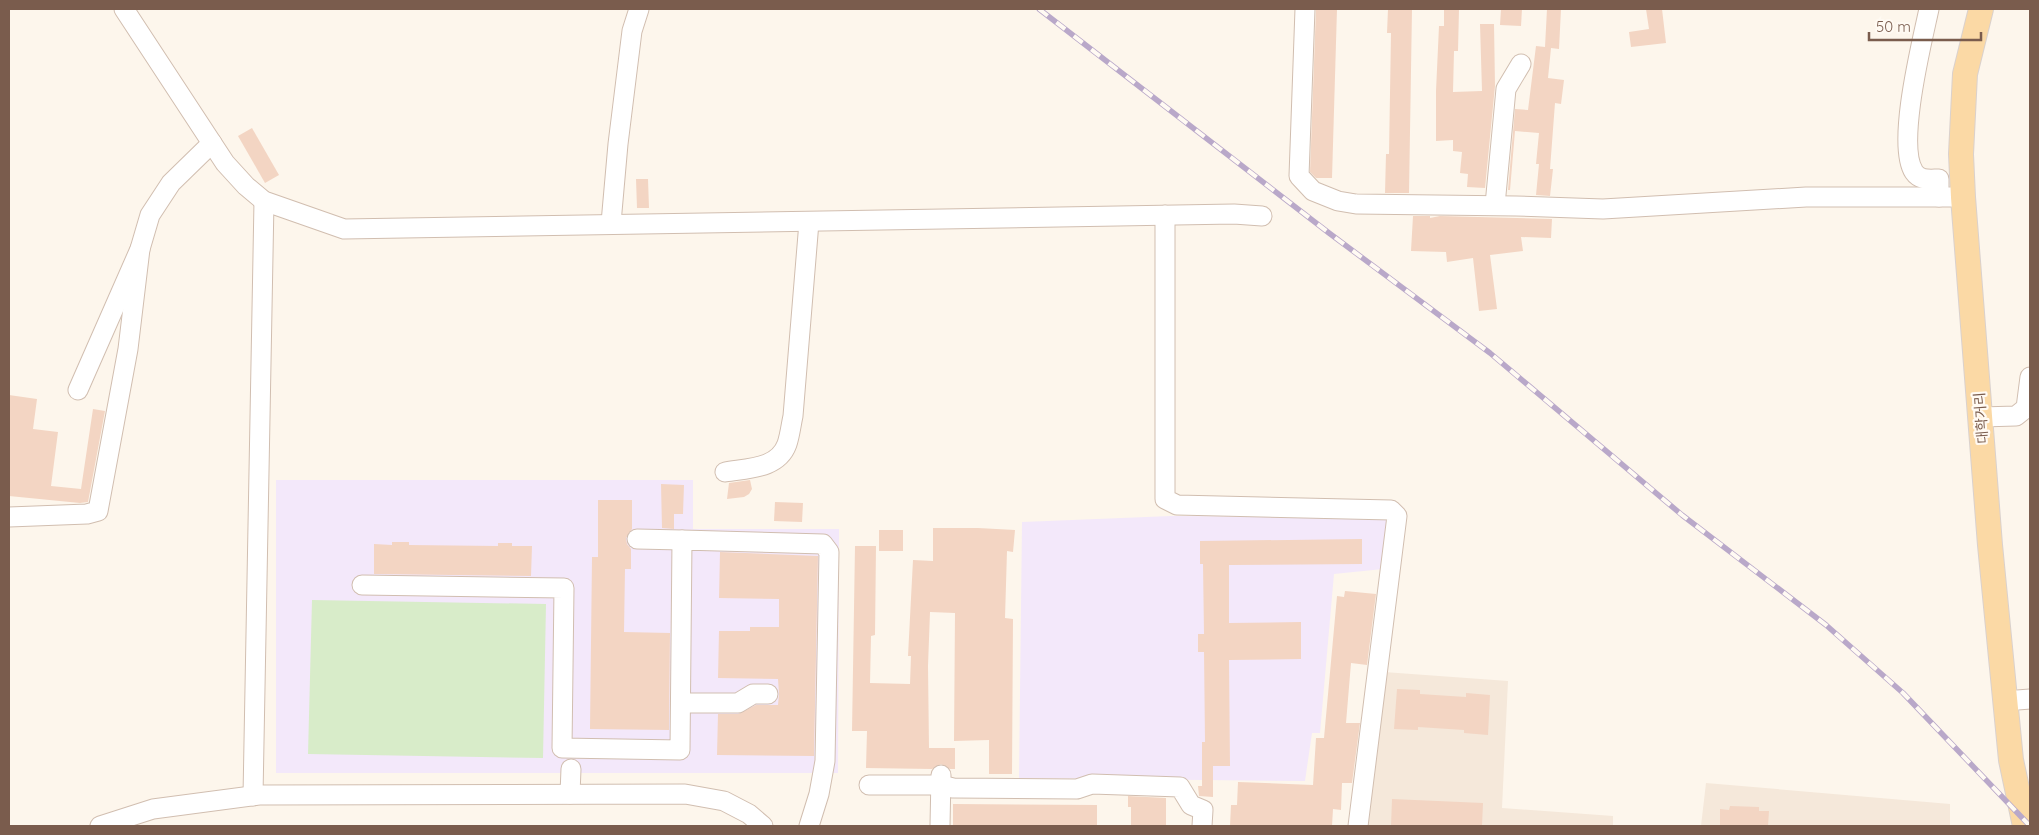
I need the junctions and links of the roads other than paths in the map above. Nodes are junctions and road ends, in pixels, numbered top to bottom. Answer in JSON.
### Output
{"nodes":[{"id":1,"x":124,"y":9,"type":"edge"},
{"id":2,"x":639,"y":9,"type":"edge"},
{"id":3,"x":1305,"y":9,"type":"edge"},
{"id":4,"x":1929,"y":9,"type":"edge"},
{"id":5,"x":1980,"y":9,"type":"edge"},
{"id":6,"x":1521,"y":64,"type":"dead end"},
{"id":7,"x":212,"y":144,"type":"junction"},
{"id":8,"x":1939,"y":196,"type":"junction"},
{"id":9,"x":1963,"y":197,"type":"junction"},
{"id":10,"x":264,"y":201,"type":"junction"},
{"id":11,"x":1495,"y":206,"type":"junction"},
{"id":12,"x":1165,"y":215,"type":"junction"},
{"id":13,"x":1262,"y":216,"type":"dead end"},
{"id":14,"x":809,"y":222,"type":"junction"},
{"id":15,"x":611,"y":224,"type":"junction"},
{"id":16,"x":140,"y":249,"type":"junction"},
{"id":17,"x":2030,"y":377,"type":"edge"},
{"id":18,"x":78,"y":390,"type":"dead end"},
{"id":19,"x":1981,"y":417,"type":"junction"},
{"id":20,"x":2023,"y":417,"type":"edge"},
{"id":21,"x":725,"y":472,"type":"dead end"},
{"id":22,"x":9,"y":517,"type":"edge"},
{"id":23,"x":637,"y":539,"type":"dead end"},
{"id":24,"x":682,"y":540,"type":"junction"},
{"id":25,"x":362,"y":586,"type":"dead end"},
{"id":26,"x":768,"y":694,"type":"dead end"},
{"id":27,"x":2030,"y":699,"type":"edge"},
{"id":28,"x":2005,"y":701,"type":"junction"},
{"id":29,"x":681,"y":703,"type":"junction"},
{"id":30,"x":571,"y":757,"type":"junction"},
{"id":31,"x":941,"y":780,"type":"junction"},
{"id":32,"x":869,"y":784,"type":"dead end"},
{"id":33,"x":570,"y":794,"type":"junction"},
{"id":34,"x":253,"y":796,"type":"junction"},
{"id":35,"x":100,"y":826,"type":"edge"},
{"id":36,"x":764,"y":826,"type":"edge"},
{"id":37,"x":810,"y":826,"type":"edge"},
{"id":38,"x":940,"y":826,"type":"edge"},
{"id":39,"x":1202,"y":826,"type":"edge"},
{"id":40,"x":1358,"y":826,"type":"edge"},
{"id":41,"x":2025,"y":826,"type":"edge"}],
"edges":[{"from":1,"to":7,"type":"street"},
{"from":2,"to":15,"type":"street"},
{"from":3,"to":11,"type":"street"},
{"from":4,"to":8,"type":"street"},
{"from":5,"to":9,"type":"main road","name":"대학거리"},
{"from":6,"to":11,"type":"street"},
{"from":7,"to":10,"type":"street"},
{"from":7,"to":16,"type":"street"},
{"from":8,"to":9,"type":"street"},
{"from":8,"to":11,"type":"street"},
{"from":9,"to":19,"type":"main road","name":"대학거리"},
{"from":10,"to":15,"type":"street"},
{"from":10,"to":34,"type":"street"},
{"from":12,"to":13,"type":"street"},
{"from":12,"to":14,"type":"street"},
{"from":12,"to":40,"type":"street"},
{"from":14,"to":15,"type":"street"},
{"from":14,"to":21,"type":"street"},
{"from":16,"to":18,"type":"street"},
{"from":16,"to":22,"type":"street"},
{"from":17,"to":20,"type":"street"},
{"from":19,"to":20,"type":"street"},
{"from":19,"to":28,"type":"main road","name":"대학거리"},
{"from":23,"to":24,"type":"street"},
{"from":24,"to":29,"type":"street"},
{"from":24,"to":37,"type":"street"},
{"from":25,"to":30,"type":"street"},
{"from":26,"to":29,"type":"street"},
{"from":27,"to":28,"type":"street"},
{"from":28,"to":41,"type":"main road","name":"대학거리"},
{"from":29,"to":30,"type":"street"},
{"from":30,"to":33,"type":"street"},
{"from":31,"to":32,"type":"street"},
{"from":31,"to":38,"type":"street"},
{"from":31,"to":39,"type":"street"},
{"from":33,"to":34,"type":"street"},
{"from":33,"to":36,"type":"street"},
{"from":34,"to":35,"type":"street"}]}
